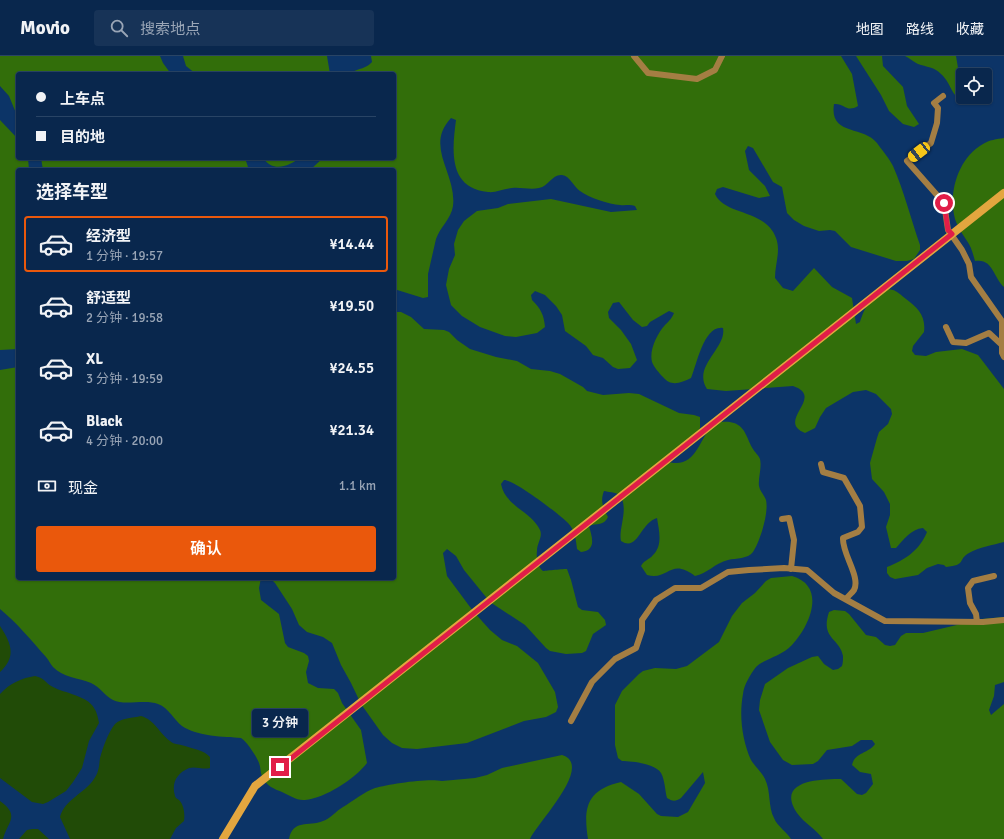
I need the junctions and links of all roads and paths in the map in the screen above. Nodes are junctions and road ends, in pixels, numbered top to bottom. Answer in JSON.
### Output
{"nodes":[{"id":1,"x":634,"y":56,"type":"edge"},
{"id":2,"x":722,"y":56,"type":"edge"},
{"id":3,"x":943,"y":96,"type":"dead end"},
{"id":4,"x":1004,"y":192,"type":"edge"},
{"id":5,"x":952,"y":234,"type":"junction"},
{"id":6,"x":946,"y":327,"type":"dead end"},
{"id":7,"x":1002,"y":344,"type":"junction"},
{"id":8,"x":1004,"y":357,"type":"edge"},
{"id":9,"x":821,"y":464,"type":"dead end"},
{"id":10,"x":782,"y":519,"type":"dead end"},
{"id":11,"x":791,"y":569,"type":"junction"},
{"id":12,"x":994,"y":576,"type":"dead end"},
{"id":13,"x":846,"y":599,"type":"junction"},
{"id":14,"x":1004,"y":620,"type":"edge"},
{"id":15,"x":977,"y":622,"type":"junction"},
{"id":16,"x":572,"y":721,"type":"dead end"},
{"id":17,"x":223,"y":839,"type":"edge"}],
"edges":[{"from":1,"to":2,"type":"street"},
{"from":3,"to":5,"type":"street"},
{"from":4,"to":5,"type":"street"},
{"from":5,"to":7,"type":"street"},
{"from":5,"to":17,"type":"street"},
{"from":6,"to":7,"type":"street"},
{"from":7,"to":8,"type":"street"},
{"from":9,"to":13,"type":"street"},
{"from":10,"to":11,"type":"street"},
{"from":11,"to":13,"type":"street"},
{"from":11,"to":16,"type":"street"},
{"from":12,"to":15,"type":"street"},
{"from":13,"to":15,"type":"street"},
{"from":14,"to":15,"type":"street"}]}
